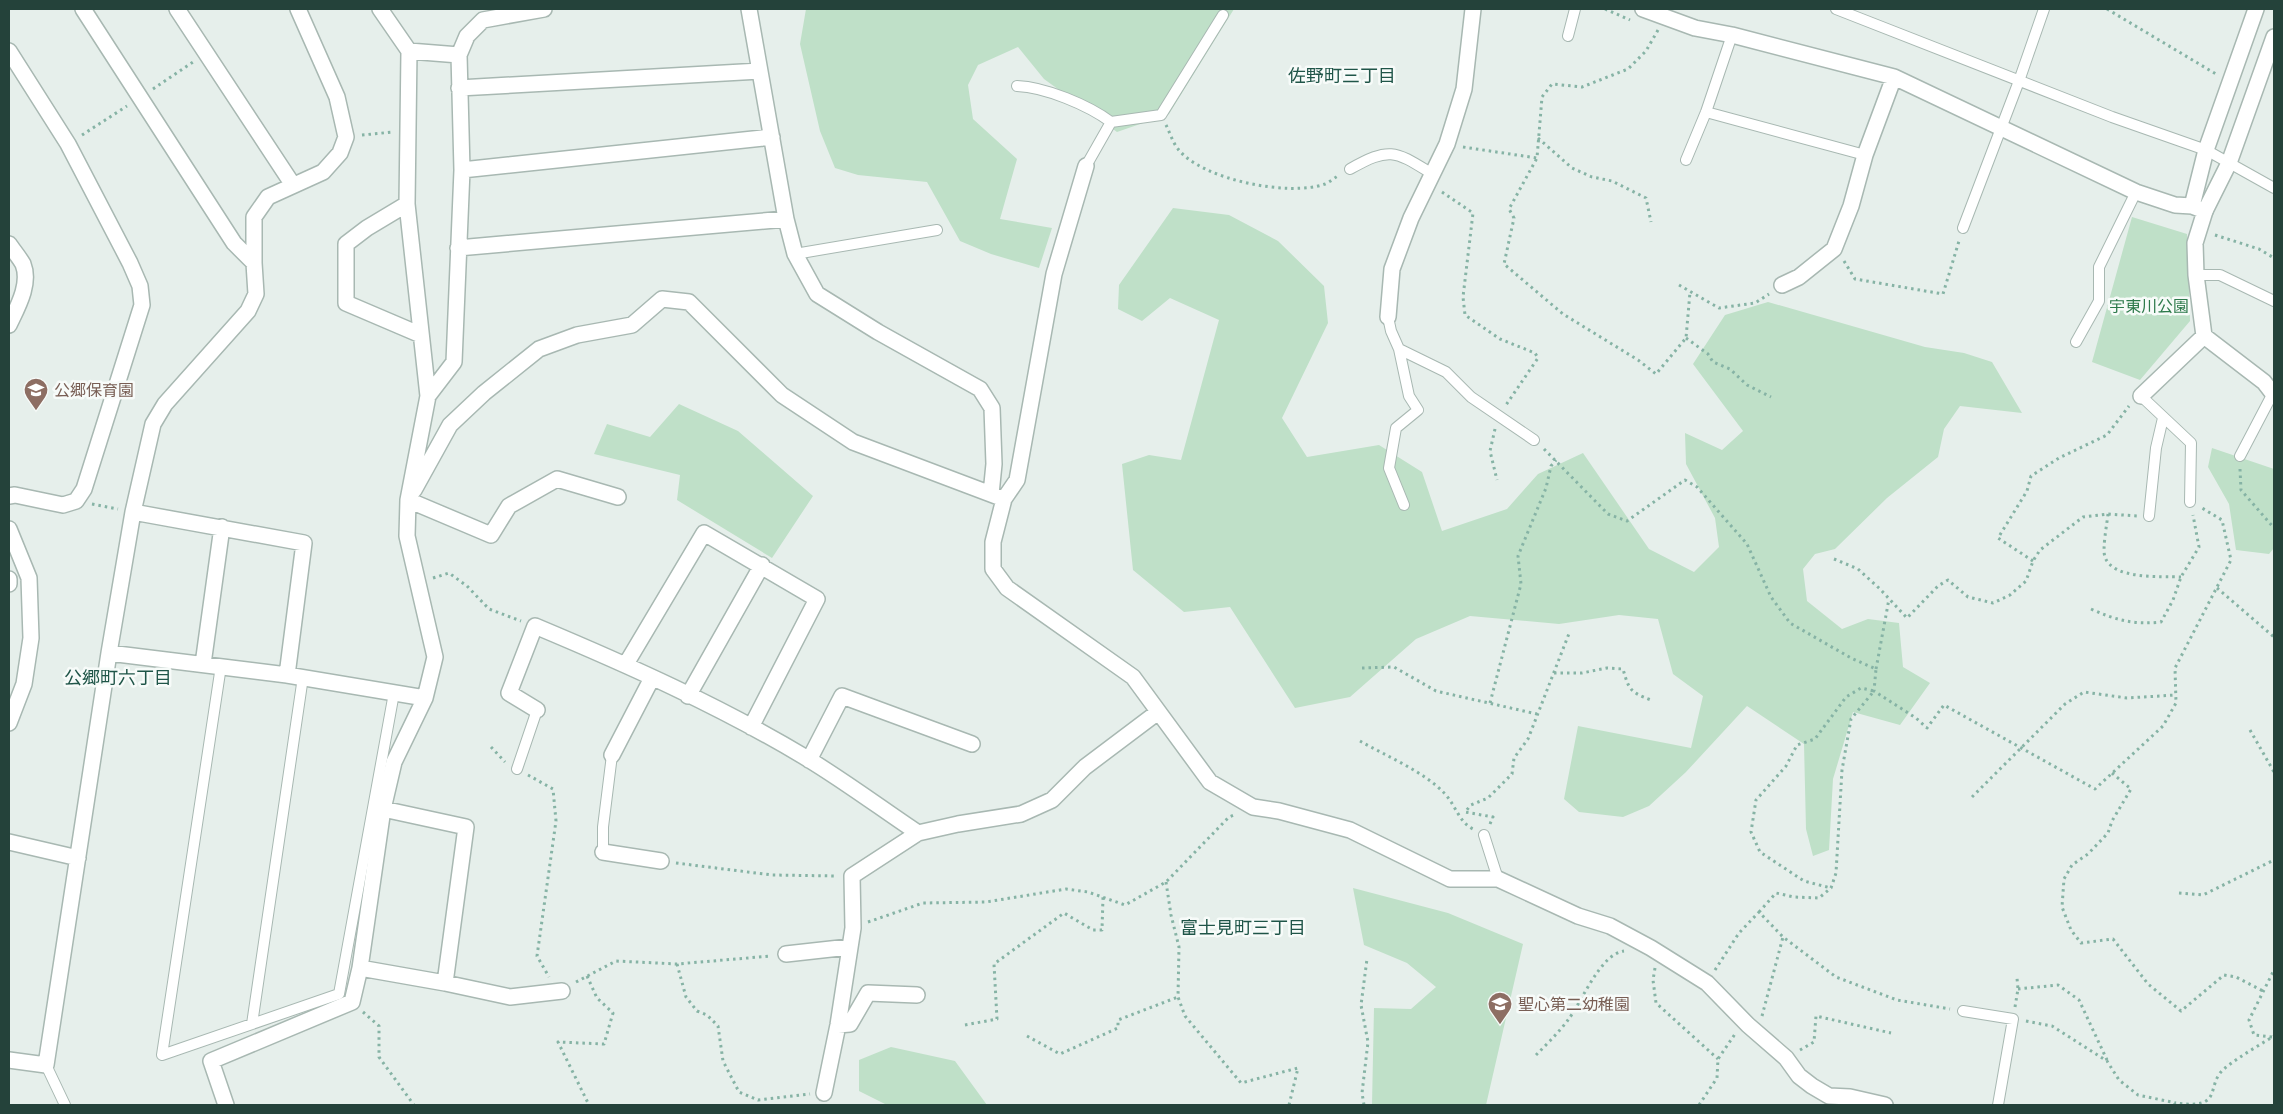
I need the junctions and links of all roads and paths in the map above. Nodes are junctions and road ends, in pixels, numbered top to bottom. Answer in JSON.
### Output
{"nodes":[{"id":1,"x":83,"y":9,"type":"edge"},
{"id":2,"x":177,"y":9,"type":"edge"},
{"id":3,"x":298,"y":9,"type":"edge"},
{"id":4,"x":380,"y":9,"type":"edge"},
{"id":5,"x":544,"y":9,"type":"edge"},
{"id":6,"x":749,"y":9,"type":"edge"},
{"id":7,"x":1473,"y":9,"type":"edge"},
{"id":8,"x":1575,"y":9,"type":"edge"},
{"id":9,"x":1605,"y":9,"type":"edge"},
{"id":10,"x":1643,"y":9,"type":"edge"},
{"id":11,"x":1836,"y":9,"type":"edge"},
{"id":12,"x":2044,"y":9,"type":"edge"},
{"id":13,"x":2107,"y":9,"type":"edge"},
{"id":14,"x":2256,"y":9,"type":"edge"},
{"id":15,"x":1223,"y":14,"type":"dead end"},
{"id":16,"x":1662,"y":17,"type":"junction"},
{"id":17,"x":1631,"y":20,"type":"dead end"},
{"id":18,"x":1649,"y":28,"type":"dead end"},
{"id":19,"x":1658,"y":32,"type":"junction"},
{"id":20,"x":1666,"y":35,"type":"dead end"},
{"id":21,"x":1732,"y":35,"type":"junction"},
{"id":22,"x":1568,"y":36,"type":"dead end"},
{"id":23,"x":2274,"y":37,"type":"edge"},
{"id":24,"x":409,"y":51,"type":"junction"},
{"id":25,"x":10,"y":53,"type":"edge"},
{"id":26,"x":459,"y":55,"type":"junction"},
{"id":27,"x":760,"y":70,"type":"junction"},
{"id":28,"x":1894,"y":77,"type":"junction"},
{"id":29,"x":2019,"y":81,"type":"junction"},
{"id":30,"x":2230,"y":82,"type":"junction"},
{"id":31,"x":1016,"y":86,"type":"dead end"},
{"id":32,"x":459,"y":88,"type":"junction"},
{"id":33,"x":1706,"y":112,"type":"junction"},
{"id":34,"x":1161,"y":115,"type":"junction"},
{"id":35,"x":1111,"y":122,"type":"junction"},
{"id":36,"x":2001,"y":128,"type":"junction"},
{"id":37,"x":406,"y":130,"type":"junction"},
{"id":38,"x":346,"y":136,"type":"junction"},
{"id":39,"x":772,"y":137,"type":"junction"},
{"id":40,"x":1537,"y":137,"type":"junction"},
{"id":41,"x":1447,"y":144,"type":"junction"},
{"id":42,"x":2206,"y":150,"type":"junction"},
{"id":43,"x":1866,"y":155,"type":"junction"},
{"id":44,"x":1537,"y":158,"type":"junction"},
{"id":45,"x":1686,"y":160,"type":"dead end"},
{"id":46,"x":2229,"y":163,"type":"junction"},
{"id":47,"x":1086,"y":166,"type":"joint"},
{"id":48,"x":1350,"y":169,"type":"joint"},
{"id":49,"x":462,"y":170,"type":"junction"},
{"id":50,"x":1432,"y":179,"type":"junction"},
{"id":51,"x":294,"y":185,"type":"junction"},
{"id":52,"x":2274,"y":188,"type":"edge"},
{"id":53,"x":2136,"y":192,"type":"junction"},
{"id":54,"x":407,"y":204,"type":"junction"},
{"id":55,"x":2199,"y":208,"type":"junction"},
{"id":56,"x":786,"y":219,"type":"junction"},
{"id":57,"x":1651,"y":222,"type":"dead end"},
{"id":58,"x":1964,"y":228,"type":"joint"},
{"id":59,"x":2198,"y":229,"type":"junction"},
{"id":60,"x":937,"y":230,"type":"dead end"},
{"id":61,"x":9,"y":244,"type":"edge"},
{"id":62,"x":458,"y":248,"type":"junction"},
{"id":63,"x":1834,"y":249,"type":"junction"},
{"id":64,"x":795,"y":254,"type":"junction"},
{"id":65,"x":2274,"y":258,"type":"edge"},
{"id":66,"x":254,"y":262,"type":"junction"},
{"id":67,"x":2196,"y":275,"type":"junction"},
{"id":68,"x":1679,"y":285,"type":"dead end"},
{"id":69,"x":1782,"y":285,"type":"joint"},
{"id":70,"x":1690,"y":292,"type":"junction"},
{"id":71,"x":2274,"y":301,"type":"edge"},
{"id":72,"x":1388,"y":317,"type":"joint"},
{"id":73,"x":9,"y":325,"type":"edge"},
{"id":74,"x":421,"y":335,"type":"junction"},
{"id":75,"x":2204,"y":336,"type":"junction"},
{"id":76,"x":1686,"y":338,"type":"junction"},
{"id":77,"x":2076,"y":342,"type":"dead end"},
{"id":78,"x":1399,"y":349,"type":"junction"},
{"id":79,"x":2273,"y":394,"type":"edge"},
{"id":80,"x":428,"y":396,"type":"junction"},
{"id":81,"x":2141,"y":396,"type":"joint"},
{"id":82,"x":1771,"y":397,"type":"dead end"},
{"id":83,"x":1499,"y":416,"type":"junction"},
{"id":84,"x":2163,"y":418,"type":"junction"},
{"id":85,"x":2119,"y":420,"type":"dead end"},
{"id":86,"x":1534,"y":440,"type":"joint"},
{"id":87,"x":2240,"y":456,"type":"joint"},
{"id":88,"x":1556,"y":460,"type":"junction"},
{"id":89,"x":1496,"y":480,"type":"dead end"},
{"id":90,"x":9,"y":496,"type":"edge"},
{"id":91,"x":618,"y":496,"type":"dead end"},
{"id":92,"x":997,"y":497,"type":"junction"},
{"id":93,"x":408,"y":500,"type":"junction"},
{"id":94,"x":76,"y":501,"type":"junction"},
{"id":95,"x":2190,"y":502,"type":"junction"},
{"id":96,"x":1404,"y":505,"type":"dead end"},
{"id":97,"x":133,"y":512,"type":"junction"},
{"id":98,"x":2108,"y":514,"type":"junction"},
{"id":99,"x":2149,"y":516,"type":"joint"},
{"id":100,"x":222,"y":527,"type":"junction"},
{"id":101,"x":2274,"y":528,"type":"edge"},
{"id":102,"x":9,"y":529,"type":"edge"},
{"id":103,"x":1834,"y":559,"type":"dead end"},
{"id":104,"x":2033,"y":561,"type":"junction"},
{"id":105,"x":762,"y":565,"type":"junction"},
{"id":106,"x":2181,"y":577,"type":"junction"},
{"id":107,"x":9,"y":579,"type":"edge"},
{"id":108,"x":9,"y":584,"type":"edge"},
{"id":109,"x":418,"y":584,"type":"junction"},
{"id":110,"x":2217,"y":588,"type":"junction"},
{"id":111,"x":1889,"y":598,"type":"junction"},
{"id":112,"x":2091,"y":609,"type":"dead end"},
{"id":113,"x":535,"y":626,"type":"junction"},
{"id":114,"x":1570,"y":631,"type":"dead end"},
{"id":115,"x":2274,"y":637,"type":"edge"},
{"id":116,"x":110,"y":653,"type":"junction"},
{"id":117,"x":203,"y":664,"type":"junction"},
{"id":118,"x":626,"y":664,"type":"junction"},
{"id":119,"x":221,"y":666,"type":"junction"},
{"id":120,"x":1362,"y":668,"type":"dead end"},
{"id":121,"x":1876,"y":669,"type":"junction"},
{"id":122,"x":1554,"y":673,"type":"junction"},
{"id":123,"x":287,"y":674,"type":"junction"},
{"id":124,"x":303,"y":677,"type":"junction"},
{"id":125,"x":652,"y":678,"type":"junction"},
{"id":126,"x":1874,"y":692,"type":"junction"},
{"id":127,"x":394,"y":693,"type":"junction"},
{"id":128,"x":2176,"y":695,"type":"junction"},
{"id":129,"x":688,"y":696,"type":"junction"},
{"id":130,"x":425,"y":698,"type":"junction"},
{"id":131,"x":1651,"y":700,"type":"dead end"},
{"id":132,"x":1490,"y":704,"type":"junction"},
{"id":133,"x":537,"y":710,"type":"joint"},
{"id":134,"x":1158,"y":712,"type":"junction"},
{"id":135,"x":1537,"y":714,"type":"junction"},
{"id":136,"x":9,"y":723,"type":"edge"},
{"id":137,"x":751,"y":727,"type":"junction"},
{"id":138,"x":2250,"y":730,"type":"dead end"},
{"id":139,"x":1360,"y":741,"type":"dead end"},
{"id":140,"x":972,"y":744,"type":"dead end"},
{"id":141,"x":491,"y":747,"type":"dead end"},
{"id":142,"x":2022,"y":748,"type":"junction"},
{"id":143,"x":612,"y":755,"type":"joint"},
{"id":144,"x":809,"y":760,"type":"junction"},
{"id":145,"x":517,"y":769,"type":"junction"},
{"id":146,"x":2274,"y":772,"type":"edge"},
{"id":147,"x":2112,"y":773,"type":"junction"},
{"id":148,"x":1972,"y":797,"type":"dead end"},
{"id":149,"x":1253,"y":807,"type":"junction"},
{"id":150,"x":383,"y":809,"type":"junction"},
{"id":151,"x":918,"y":833,"type":"junction"},
{"id":152,"x":1484,"y":835,"type":"junction"},
{"id":153,"x":9,"y":842,"type":"edge"},
{"id":154,"x":603,"y":852,"type":"joint"},
{"id":155,"x":78,"y":858,"type":"junction"},
{"id":156,"x":2274,"y":860,"type":"edge"},
{"id":157,"x":661,"y":861,"type":"joint"},
{"id":158,"x":852,"y":876,"type":"junction"},
{"id":159,"x":1498,"y":879,"type":"junction"},
{"id":160,"x":1166,"y":882,"type":"junction"},
{"id":161,"x":1831,"y":888,"type":"junction"},
{"id":162,"x":2179,"y":894,"type":"dead end"},
{"id":163,"x":1103,"y":897,"type":"junction"},
{"id":164,"x":1759,"y":912,"type":"junction"},
{"id":165,"x":853,"y":928,"type":"junction"},
{"id":166,"x":1783,"y":937,"type":"junction"},
{"id":167,"x":849,"y":948,"type":"junction"},
{"id":168,"x":1655,"y":951,"type":"junction"},
{"id":169,"x":786,"y":954,"type":"joint"},
{"id":170,"x":1367,"y":960,"type":"dead end"},
{"id":171,"x":677,"y":964,"type":"junction"},
{"id":172,"x":360,"y":968,"type":"junction"},
{"id":173,"x":2274,"y":970,"type":"edge"},
{"id":174,"x":588,"y":976,"type":"junction"},
{"id":175,"x":2017,"y":978,"type":"dead end"},
{"id":176,"x":577,"y":982,"type":"junction"},
{"id":177,"x":445,"y":983,"type":"junction"},
{"id":178,"x":563,"y":983,"type":"junction"},
{"id":179,"x":1707,"y":983,"type":"junction"},
{"id":180,"x":2018,"y":989,"type":"junction"},
{"id":181,"x":2263,"y":990,"type":"junction"},
{"id":182,"x":917,"y":995,"type":"dead end"},
{"id":183,"x":1178,"y":997,"type":"junction"},
{"id":184,"x":352,"y":1002,"type":"junction"},
{"id":185,"x":1963,"y":1011,"type":"joint"},
{"id":186,"x":2012,"y":1019,"type":"junction"},
{"id":187,"x":252,"y":1024,"type":"junction"},
{"id":188,"x":838,"y":1025,"type":"junction"},
{"id":189,"x":965,"y":1025,"type":"dead end"},
{"id":190,"x":1753,"y":1029,"type":"junction"},
{"id":191,"x":1891,"y":1033,"type":"dead end"},
{"id":192,"x":1027,"y":1036,"type":"dead end"},
{"id":193,"x":2274,"y":1037,"type":"edge"},
{"id":194,"x":1536,"y":1055,"type":"dead end"},
{"id":195,"x":1786,"y":1058,"type":"junction"},
{"id":196,"x":1718,"y":1059,"type":"junction"},
{"id":197,"x":9,"y":1060,"type":"edge"},
{"id":198,"x":2107,"y":1061,"type":"junction"},
{"id":199,"x":46,"y":1065,"type":"junction"},
{"id":200,"x":824,"y":1093,"type":"joint"},
{"id":201,"x":2175,"y":1104,"type":"edge"},
{"id":202,"x":65,"y":1105,"type":"edge"},
{"id":203,"x":226,"y":1105,"type":"edge"},
{"id":204,"x":414,"y":1105,"type":"edge"},
{"id":205,"x":589,"y":1105,"type":"edge"},
{"id":206,"x":1289,"y":1105,"type":"edge"},
{"id":207,"x":1364,"y":1105,"type":"edge"},
{"id":208,"x":1699,"y":1105,"type":"edge"},
{"id":209,"x":1885,"y":1105,"type":"edge"},
{"id":210,"x":1998,"y":1105,"type":"edge"}],
"edges":[{"from":1,"to":66,"type":"street"},
{"from":2,"to":51,"type":"street"},
{"from":3,"to":38,"type":"street"},
{"from":4,"to":24,"type":"street"},
{"from":5,"to":26,"type":"street"},
{"from":6,"to":27,"type":"street"},
{"from":7,"to":41,"type":"street"},
{"from":8,"to":22,"type":"lane"},
{"from":9,"to":17,"type":"path"},
{"from":10,"to":16,"type":"street"},
{"from":11,"to":29,"type":"lane"},
{"from":12,"to":29,"type":"lane"},
{"from":13,"to":30,"type":"path"},
{"from":14,"to":30,"type":"street"},
{"from":15,"to":34,"type":"lane"},
{"from":16,"to":19,"type":"path"},
{"from":16,"to":21,"type":"street"},
{"from":18,"to":19,"type":"path"},
{"from":19,"to":20,"type":"path"},
{"from":19,"to":40,"type":"path"},
{"from":21,"to":28,"type":"street"},
{"from":21,"to":33,"type":"lane"},
{"from":23,"to":46,"type":"street"},
{"from":24,"to":26,"type":"street"},
{"from":24,"to":37,"type":"street"},
{"from":25,"to":94,"type":"street"},
{"from":26,"to":32,"type":"street"},
{"from":27,"to":32,"type":"street"},
{"from":27,"to":39,"type":"street"},
{"from":28,"to":36,"type":"street"},
{"from":28,"to":43,"type":"street"},
{"from":29,"to":36,"type":"lane"},
{"from":29,"to":42,"type":"lane"},
{"from":30,"to":42,"type":"street"},
{"from":31,"to":35,"type":"lane"},
{"from":32,"to":49,"type":"street"},
{"from":33,"to":43,"type":"lane"},
{"from":33,"to":45,"type":"lane"},
{"from":34,"to":35,"type":"lane"},
{"from":34,"to":48,"type":"path"},
{"from":35,"to":47,"type":"lane"},
{"from":36,"to":53,"type":"street"},
{"from":36,"to":58,"type":"lane"},
{"from":37,"to":38,"type":"path"},
{"from":37,"to":54,"type":"street"},
{"from":38,"to":51,"type":"street"},
{"from":39,"to":49,"type":"street"},
{"from":39,"to":56,"type":"street"},
{"from":40,"to":44,"type":"path"},
{"from":40,"to":57,"type":"path"},
{"from":41,"to":44,"type":"path"},
{"from":41,"to":50,"type":"street"},
{"from":42,"to":46,"type":"lane"},
{"from":42,"to":55,"type":"street"},
{"from":43,"to":63,"type":"street"},
{"from":44,"to":76,"type":"path"},
{"from":46,"to":52,"type":"lane"},
{"from":46,"to":55,"type":"street"},
{"from":47,"to":92,"type":"street"},
{"from":48,"to":50,"type":"lane"},
{"from":49,"to":62,"type":"street"},
{"from":50,"to":72,"type":"street"},
{"from":50,"to":83,"type":"path"},
{"from":51,"to":66,"type":"street"},
{"from":53,"to":55,"type":"street"},
{"from":53,"to":77,"type":"lane"},
{"from":54,"to":74,"type":"street"},
{"from":54,"to":74,"type":"street"},
{"from":55,"to":59,"type":"street"},
{"from":56,"to":62,"type":"street"},
{"from":56,"to":64,"type":"street"},
{"from":58,"to":63,"type":"path"},
{"from":59,"to":65,"type":"path"},
{"from":59,"to":67,"type":"street"},
{"from":60,"to":64,"type":"lane"},
{"from":61,"to":73,"type":"street"},
{"from":62,"to":80,"type":"street"},
{"from":63,"to":69,"type":"street"},
{"from":64,"to":92,"type":"street"},
{"from":66,"to":97,"type":"street"},
{"from":67,"to":71,"type":"lane"},
{"from":67,"to":75,"type":"street"},
{"from":68,"to":70,"type":"path"},
{"from":69,"to":70,"type":"path"},
{"from":70,"to":76,"type":"path"},
{"from":72,"to":78,"type":"lane"},
{"from":74,"to":80,"type":"street"},
{"from":75,"to":79,"type":"street"},
{"from":75,"to":81,"type":"street"},
{"from":76,"to":82,"type":"path"},
{"from":78,"to":83,"type":"lane"},
{"from":78,"to":96,"type":"lane"},
{"from":79,"to":87,"type":"lane"},
{"from":80,"to":93,"type":"street"},
{"from":81,"to":84,"type":"lane"},
{"from":83,"to":86,"type":"lane"},
{"from":83,"to":89,"type":"path"},
{"from":84,"to":95,"type":"lane"},
{"from":84,"to":99,"type":"lane"},
{"from":85,"to":104,"type":"path"},
{"from":86,"to":88,"type":"path"},
{"from":87,"to":101,"type":"path"},
{"from":88,"to":121,"type":"path"},
{"from":88,"to":132,"type":"path"},
{"from":90,"to":94,"type":"street"},
{"from":91,"to":93,"type":"street"},
{"from":92,"to":93,"type":"street"},
{"from":92,"to":134,"type":"street"},
{"from":93,"to":109,"type":"street"},
{"from":94,"to":97,"type":"path"},
{"from":95,"to":106,"type":"path"},
{"from":95,"to":110,"type":"path"},
{"from":97,"to":100,"type":"street"},
{"from":97,"to":116,"type":"street"},
{"from":98,"to":99,"type":"path"},
{"from":98,"to":104,"type":"path"},
{"from":98,"to":106,"type":"path"},
{"from":100,"to":117,"type":"street"},
{"from":100,"to":123,"type":"street"},
{"from":102,"to":136,"type":"street"},
{"from":103,"to":111,"type":"path"},
{"from":104,"to":111,"type":"path"},
{"from":105,"to":118,"type":"street"},
{"from":105,"to":129,"type":"street"},
{"from":105,"to":137,"type":"street"},
{"from":106,"to":112,"type":"path"},
{"from":107,"to":108,"type":"street"},
{"from":109,"to":113,"type":"path"},
{"from":109,"to":130,"type":"street"},
{"from":110,"to":115,"type":"path"},
{"from":110,"to":128,"type":"path"},
{"from":111,"to":121,"type":"path"},
{"from":113,"to":118,"type":"street"},
{"from":113,"to":133,"type":"street"},
{"from":114,"to":122,"type":"path"},
{"from":116,"to":117,"type":"street"},
{"from":116,"to":155,"type":"street"},
{"from":117,"to":119,"type":"street"},
{"from":118,"to":125,"type":"street"},
{"from":119,"to":123,"type":"street"},
{"from":119,"to":187,"type":"lane"},
{"from":120,"to":132,"type":"path"},
{"from":121,"to":126,"type":"path"},
{"from":122,"to":131,"type":"path"},
{"from":122,"to":135,"type":"path"},
{"from":123,"to":124,"type":"street"},
{"from":124,"to":127,"type":"street"},
{"from":124,"to":187,"type":"lane"},
{"from":125,"to":129,"type":"street"},
{"from":125,"to":143,"type":"street"},
{"from":126,"to":142,"type":"path"},
{"from":126,"to":161,"type":"path"},
{"from":126,"to":161,"type":"path"},
{"from":127,"to":130,"type":"street"},
{"from":127,"to":187,"type":"lane"},
{"from":128,"to":142,"type":"path"},
{"from":128,"to":147,"type":"path"},
{"from":129,"to":137,"type":"street"},
{"from":130,"to":150,"type":"street"},
{"from":132,"to":135,"type":"path"},
{"from":133,"to":145,"type":"lane"},
{"from":134,"to":149,"type":"street"},
{"from":134,"to":151,"type":"street"},
{"from":135,"to":152,"type":"path"},
{"from":137,"to":144,"type":"street"},
{"from":138,"to":146,"type":"path"},
{"from":139,"to":152,"type":"path"},
{"from":140,"to":144,"type":"street"},
{"from":141,"to":145,"type":"path"},
{"from":142,"to":147,"type":"path"},
{"from":142,"to":148,"type":"path"},
{"from":143,"to":154,"type":"lane"},
{"from":144,"to":151,"type":"street"},
{"from":145,"to":178,"type":"path"},
{"from":147,"to":181,"type":"path"},
{"from":149,"to":159,"type":"street"},
{"from":149,"to":160,"type":"path"},
{"from":150,"to":172,"type":"street"},
{"from":150,"to":177,"type":"street"},
{"from":151,"to":158,"type":"street"},
{"from":152,"to":159,"type":"lane"},
{"from":153,"to":155,"type":"street"},
{"from":154,"to":157,"type":"street"},
{"from":155,"to":199,"type":"street"},
{"from":156,"to":162,"type":"path"},
{"from":157,"to":158,"type":"path"},
{"from":158,"to":165,"type":"street"},
{"from":159,"to":168,"type":"street"},
{"from":160,"to":163,"type":"path"},
{"from":160,"to":183,"type":"path"},
{"from":161,"to":164,"type":"path"},
{"from":163,"to":165,"type":"path"},
{"from":163,"to":189,"type":"path"},
{"from":164,"to":166,"type":"path"},
{"from":164,"to":179,"type":"path"},
{"from":165,"to":167,"type":"street"},
{"from":166,"to":185,"type":"path"},
{"from":166,"to":190,"type":"path"},
{"from":167,"to":169,"type":"street"},
{"from":167,"to":188,"type":"street"},
{"from":168,"to":179,"type":"street"},
{"from":168,"to":194,"type":"path"},
{"from":168,"to":196,"type":"path"},
{"from":169,"to":171,"type":"path"},
{"from":170,"to":207,"type":"path"},
{"from":171,"to":174,"type":"path"},
{"from":171,"to":200,"type":"path"},
{"from":172,"to":177,"type":"street"},
{"from":172,"to":184,"type":"street"},
{"from":173,"to":181,"type":"path"},
{"from":174,"to":176,"type":"path"},
{"from":174,"to":205,"type":"path"},
{"from":175,"to":180,"type":"path"},
{"from":176,"to":178,"type":"path"},
{"from":176,"to":178,"type":"path"},
{"from":177,"to":178,"type":"street"},
{"from":179,"to":190,"type":"street"},
{"from":180,"to":186,"type":"path"},
{"from":180,"to":198,"type":"path"},
{"from":181,"to":193,"type":"path"},
{"from":182,"to":188,"type":"street"},
{"from":183,"to":192,"type":"path"},
{"from":183,"to":206,"type":"path"},
{"from":184,"to":203,"type":"street"},
{"from":184,"to":204,"type":"path"},
{"from":185,"to":186,"type":"lane"},
{"from":186,"to":198,"type":"path"},
{"from":186,"to":210,"type":"lane"},
{"from":188,"to":200,"type":"street"},
{"from":190,"to":195,"type":"street"},
{"from":190,"to":196,"type":"path"},
{"from":191,"to":195,"type":"path"},
{"from":193,"to":201,"type":"path"},
{"from":195,"to":209,"type":"street"},
{"from":196,"to":208,"type":"path"},
{"from":197,"to":199,"type":"street"},
{"from":198,"to":201,"type":"path"},
{"from":199,"to":202,"type":"lane"}]}
